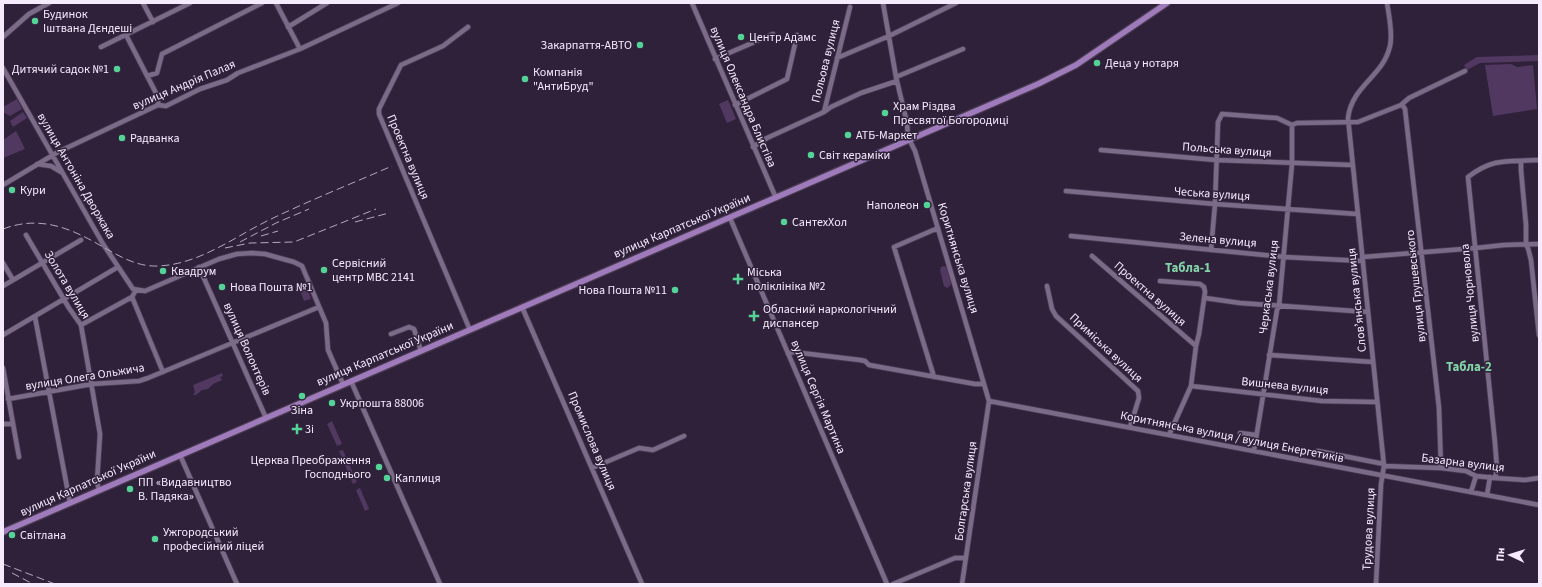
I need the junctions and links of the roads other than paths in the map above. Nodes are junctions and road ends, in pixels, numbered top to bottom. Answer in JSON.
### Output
{"nodes":[{"id":1,"x":49,"y":3,"type":"edge"},
{"id":2,"x":143,"y":3,"type":"edge"},
{"id":3,"x":190,"y":3,"type":"edge"},
{"id":4,"x":262,"y":3,"type":"edge"},
{"id":5,"x":276,"y":3,"type":"edge"},
{"id":6,"x":326,"y":3,"type":"edge"},
{"id":7,"x":398,"y":3,"type":"edge"},
{"id":8,"x":692,"y":3,"type":"edge"},
{"id":9,"x":883,"y":3,"type":"edge"},
{"id":10,"x":956,"y":3,"type":"edge"},
{"id":11,"x":1167,"y":3,"type":"edge"},
{"id":12,"x":1387,"y":3,"type":"edge"},
{"id":13,"x":850,"y":7,"type":"dead end"},
{"id":14,"x":153,"y":22,"type":"junction"},
{"id":15,"x":288,"y":27,"type":"junction"},
{"id":16,"x":468,"y":27,"type":"dead end"},
{"id":17,"x":773,"y":34,"type":"dead end"},
{"id":18,"x":126,"y":35,"type":"junction"},
{"id":19,"x":797,"y":35,"type":"dead end"},
{"id":20,"x":888,"y":36,"type":"junction"},
{"id":21,"x":3,"y":37,"type":"edge"},
{"id":22,"x":101,"y":47,"type":"dead end"},
{"id":23,"x":300,"y":49,"type":"junction"},
{"id":24,"x":963,"y":49,"type":"dead end"},
{"id":25,"x":837,"y":58,"type":"junction"},
{"id":26,"x":715,"y":59,"type":"junction"},
{"id":27,"x":3,"y":68,"type":"edge"},
{"id":28,"x":1465,"y":71,"type":"dead end"},
{"id":29,"x":147,"y":76,"type":"junction"},
{"id":30,"x":897,"y":79,"type":"junction"},
{"id":31,"x":158,"y":105,"type":"junction"},
{"id":32,"x":735,"y":105,"type":"junction"},
{"id":33,"x":1401,"y":105,"type":"junction"},
{"id":34,"x":824,"y":112,"type":"junction"},
{"id":35,"x":1348,"y":123,"type":"junction"},
{"id":36,"x":1292,"y":125,"type":"junction"},
{"id":37,"x":910,"y":140,"type":"junction"},
{"id":38,"x":753,"y":147,"type":"junction"},
{"id":39,"x":1101,"y":150,"type":"dead end"},
{"id":40,"x":52,"y":155,"type":"junction"},
{"id":41,"x":1216,"y":160,"type":"junction"},
{"id":42,"x":1539,"y":160,"type":"edge"},
{"id":43,"x":1521,"y":161,"type":"junction"},
{"id":44,"x":37,"y":164,"type":"junction"},
{"id":45,"x":1292,"y":164,"type":"junction"},
{"id":46,"x":1352,"y":165,"type":"junction"},
{"id":47,"x":62,"y":173,"type":"junction"},
{"id":48,"x":3,"y":185,"type":"edge"},
{"id":49,"x":1066,"y":191,"type":"dead end"},
{"id":50,"x":776,"y":198,"type":"junction"},
{"id":51,"x":1215,"y":204,"type":"junction"},
{"id":52,"x":1288,"y":209,"type":"junction"},
{"id":53,"x":1357,"y":214,"type":"junction"},
{"id":54,"x":730,"y":218,"type":"junction"},
{"id":55,"x":938,"y":228,"type":"junction"},
{"id":56,"x":26,"y":234,"type":"dead end"},
{"id":57,"x":1071,"y":236,"type":"dead end"},
{"id":58,"x":82,"y":240,"type":"dead end"},
{"id":59,"x":1539,"y":244,"type":"edge"},
{"id":60,"x":1526,"y":245,"type":"junction"},
{"id":61,"x":1476,"y":248,"type":"junction"},
{"id":62,"x":1211,"y":250,"type":"junction"},
{"id":63,"x":1422,"y":252,"type":"junction"},
{"id":64,"x":1092,"y":256,"type":"dead end"},
{"id":65,"x":1284,"y":257,"type":"junction"},
{"id":66,"x":1363,"y":259,"type":"junction"},
{"id":67,"x":3,"y":263,"type":"edge"},
{"id":68,"x":42,"y":263,"type":"junction"},
{"id":69,"x":118,"y":267,"type":"junction"},
{"id":70,"x":199,"y":267,"type":"junction"},
{"id":71,"x":13,"y":280,"type":"junction"},
{"id":72,"x":1160,"y":281,"type":"dead end"},
{"id":73,"x":3,"y":286,"type":"edge"},
{"id":74,"x":1047,"y":286,"type":"dead end"},
{"id":75,"x":136,"y":290,"type":"junction"},
{"id":76,"x":132,"y":297,"type":"junction"},
{"id":77,"x":1205,"y":298,"type":"junction"},
{"id":78,"x":64,"y":299,"type":"junction"},
{"id":79,"x":1279,"y":306,"type":"junction"},
{"id":80,"x":319,"y":307,"type":"junction"},
{"id":81,"x":522,"y":307,"type":"junction"},
{"id":82,"x":1368,"y":312,"type":"junction"},
{"id":83,"x":35,"y":317,"type":"junction"},
{"id":84,"x":81,"y":325,"type":"junction"},
{"id":85,"x":470,"y":330,"type":"junction"},
{"id":86,"x":390,"y":334,"type":"dead end"},
{"id":87,"x":3,"y":335,"type":"edge"},
{"id":88,"x":1539,"y":335,"type":"edge"},
{"id":89,"x":233,"y":343,"type":"junction"},
{"id":90,"x":1196,"y":346,"type":"junction"},
{"id":91,"x":421,"y":351,"type":"junction"},
{"id":92,"x":788,"y":354,"type":"junction"},
{"id":93,"x":1269,"y":355,"type":"junction"},
{"id":94,"x":1373,"y":362,"type":"junction"},
{"id":95,"x":3,"y":368,"type":"edge"},
{"id":96,"x":163,"y":372,"type":"junction"},
{"id":97,"x":934,"y":377,"type":"junction"},
{"id":98,"x":351,"y":381,"type":"junction"},
{"id":99,"x":92,"y":384,"type":"junction"},
{"id":100,"x":343,"y":384,"type":"junction"},
{"id":101,"x":984,"y":384,"type":"junction"},
{"id":102,"x":1191,"y":386,"type":"junction"},
{"id":103,"x":50,"y":392,"type":"junction"},
{"id":104,"x":1263,"y":394,"type":"junction"},
{"id":105,"x":8,"y":399,"type":"junction"},
{"id":106,"x":989,"y":401,"type":"junction"},
{"id":107,"x":1377,"y":402,"type":"junction"},
{"id":108,"x":266,"y":418,"type":"junction"},
{"id":109,"x":3,"y":424,"type":"edge"},
{"id":110,"x":13,"y":424,"type":"junction"},
{"id":111,"x":1130,"y":427,"type":"junction"},
{"id":112,"x":1240,"y":433,"type":"dead end"},
{"id":113,"x":1169,"y":435,"type":"junction"},
{"id":114,"x":684,"y":436,"type":"dead end"},
{"id":115,"x":1256,"y":436,"type":"junction"},
{"id":116,"x":1254,"y":451,"type":"junction"},
{"id":117,"x":1318,"y":451,"type":"dead end"},
{"id":118,"x":180,"y":455,"type":"junction"},
{"id":119,"x":19,"y":457,"type":"dead end"},
{"id":120,"x":1384,"y":465,"type":"junction"},
{"id":121,"x":592,"y":468,"type":"junction"},
{"id":122,"x":1441,"y":468,"type":"junction"},
{"id":123,"x":1383,"y":475,"type":"junction"},
{"id":124,"x":1476,"y":476,"type":"junction"},
{"id":125,"x":1492,"y":478,"type":"junction"},
{"id":126,"x":1539,"y":478,"type":"edge"},
{"id":127,"x":99,"y":490,"type":"junction"},
{"id":128,"x":1471,"y":492,"type":"junction"},
{"id":129,"x":1487,"y":495,"type":"junction"},
{"id":130,"x":70,"y":503,"type":"junction"},
{"id":131,"x":1539,"y":505,"type":"edge"},
{"id":132,"x":3,"y":532,"type":"edge"},
{"id":133,"x":966,"y":558,"type":"junction"},
{"id":134,"x":237,"y":584,"type":"edge"},
{"id":135,"x":440,"y":584,"type":"edge"},
{"id":136,"x":642,"y":584,"type":"edge"},
{"id":137,"x":887,"y":584,"type":"edge"},
{"id":138,"x":893,"y":584,"type":"edge"},
{"id":139,"x":962,"y":584,"type":"edge"},
{"id":140,"x":1376,"y":584,"type":"edge"}],
"edges":[{"from":1,"to":21,"type":"street"},
{"from":2,"to":14,"type":"street"},
{"from":3,"to":14,"type":"street"},
{"from":4,"to":29,"type":"street"},
{"from":5,"to":15,"type":"street"},
{"from":6,"to":15,"type":"street"},
{"from":7,"to":23,"type":"street","name":"вулиця Андрія Палая"},
{"from":8,"to":26,"type":"street","name":"вулиця Олександра Блистіва"},
{"from":9,"to":20,"type":"street","name":"Коритнянська вулиця"},
{"from":10,"to":20,"type":"street"},
{"from":11,"to":37,"type":"main road","name":"вулиця Карпатської України"},
{"from":12,"to":35,"type":"street","name":"Словʼянська вулиця"},
{"from":13,"to":25,"type":"street","name":"Польова вулиця"},
{"from":14,"to":18,"type":"street"},
{"from":15,"to":23,"type":"street"},
{"from":16,"to":85,"type":"street","name":"Проектна вулиця"},
{"from":17,"to":26,"type":"street"},
{"from":18,"to":22,"type":"street"},
{"from":18,"to":29,"type":"street"},
{"from":19,"to":32,"type":"street"},
{"from":20,"to":25,"type":"street"},
{"from":20,"to":30,"type":"street","name":"Коритнянська вулиця"},
{"from":23,"to":31,"type":"street","name":"вулиця Андрія Палая"},
{"from":24,"to":30,"type":"street"},
{"from":25,"to":34,"type":"street","name":"Польова вулиця"},
{"from":26,"to":32,"type":"street","name":"вулиця Олександра Блистіва"},
{"from":27,"to":40,"type":"street","name":"вулиця Антоніна Дворжака"},
{"from":28,"to":33,"type":"street"},
{"from":29,"to":31,"type":"street"},
{"from":30,"to":34,"type":"street"},
{"from":30,"to":37,"type":"street","name":"Коритнянська вулиця"},
{"from":31,"to":40,"type":"street","name":"вулиця Андрія Палая"},
{"from":32,"to":38,"type":"street","name":"вулиця Олександра Блистіва"},
{"from":33,"to":35,"type":"street"},
{"from":33,"to":63,"type":"street","name":"вулиця Грушевського"},
{"from":34,"to":38,"type":"street","name":"Польова вулиця"},
{"from":35,"to":36,"type":"street"},
{"from":35,"to":46,"type":"street","name":"Словʼянська вулиця"},
{"from":36,"to":41,"type":"street"},
{"from":36,"to":45,"type":"street","name":"Черкаська вулиця"},
{"from":37,"to":50,"type":"main road","name":"вулиця Карпатської України"},
{"from":37,"to":55,"type":"street","name":"Коритнянська вулиця"},
{"from":38,"to":50,"type":"street","name":"вулиця Олександра Блистіва"},
{"from":39,"to":41,"type":"street","name":"Польська вулиця"},
{"from":40,"to":44,"type":"street","name":"вулиця Андрія Палая"},
{"from":40,"to":47,"type":"street","name":"вулиця Антоніна Дворжака"},
{"from":41,"to":45,"type":"street","name":"Польська вулиця"},
{"from":41,"to":51,"type":"street"},
{"from":42,"to":43,"type":"street"},
{"from":43,"to":60,"type":"street"},
{"from":43,"to":61,"type":"street","name":"вулиця Чорновола"},
{"from":44,"to":47,"type":"street"},
{"from":44,"to":48,"type":"street","name":"вулиця Андрія Палая"},
{"from":45,"to":46,"type":"street","name":"Польська вулиця"},
{"from":45,"to":52,"type":"street","name":"Черкаська вулиця"},
{"from":46,"to":53,"type":"street","name":"Словʼянська вулиця"},
{"from":47,"to":69,"type":"street","name":"вулиця Антоніна Дворжака"},
{"from":49,"to":51,"type":"street","name":"Чеська вулиця"},
{"from":50,"to":54,"type":"main road","name":"вулиця Карпатської України"},
{"from":51,"to":52,"type":"street","name":"Чеська вулиця"},
{"from":51,"to":62,"type":"street"},
{"from":52,"to":53,"type":"street","name":"Чеська вулиця"},
{"from":52,"to":65,"type":"street","name":"Черкаська вулиця"},
{"from":53,"to":66,"type":"street","name":"Словʼянська вулиця"},
{"from":54,"to":81,"type":"main road","name":"вулиця Карпатської України"},
{"from":54,"to":92,"type":"street","name":"вулиця Сергія Мартина"},
{"from":55,"to":97,"type":"street"},
{"from":55,"to":101,"type":"street","name":"Коритнянська вулиця"},
{"from":56,"to":68,"type":"street","name":"Золота вулиця"},
{"from":57,"to":62,"type":"street","name":"Зелена вулиця"},
{"from":58,"to":68,"type":"street"},
{"from":59,"to":60,"type":"street","name":"Зелена вулиця"},
{"from":60,"to":61,"type":"street","name":"Зелена вулиця"},
{"from":60,"to":88,"type":"street"},
{"from":61,"to":63,"type":"street","name":"Зелена вулиця"},
{"from":61,"to":125,"type":"street","name":"вулиця Чорновола"},
{"from":62,"to":65,"type":"street","name":"Зелена вулиця"},
{"from":63,"to":66,"type":"street","name":"Зелена вулиця"},
{"from":63,"to":122,"type":"street","name":"вулиця Грушевського"},
{"from":64,"to":90,"type":"street","name":"Проектна вулиця"},
{"from":65,"to":66,"type":"street","name":"Зелена вулиця"},
{"from":65,"to":79,"type":"street","name":"Черкаська вулиця"},
{"from":66,"to":82,"type":"street","name":"Словʼянська вулиця"},
{"from":67,"to":71,"type":"street"},
{"from":68,"to":71,"type":"street"},
{"from":68,"to":78,"type":"street","name":"Золота вулиця"},
{"from":69,"to":75,"type":"street","name":"вулиця Антоніна Дворжака"},
{"from":69,"to":78,"type":"street"},
{"from":70,"to":75,"type":"street"},
{"from":70,"to":80,"type":"street"},
{"from":70,"to":89,"type":"street","name":"вулиця Волонтерів"},
{"from":71,"to":73,"type":"street"},
{"from":72,"to":77,"type":"street"},
{"from":74,"to":111,"type":"street","name":"Приміська вулиця"},
{"from":75,"to":76,"type":"street"},
{"from":76,"to":84,"type":"street"},
{"from":76,"to":96,"type":"street"},
{"from":77,"to":79,"type":"street"},
{"from":77,"to":90,"type":"street"},
{"from":78,"to":83,"type":"street"},
{"from":78,"to":84,"type":"street","name":"Золота вулиця"},
{"from":79,"to":82,"type":"street"},
{"from":79,"to":93,"type":"street","name":"Черкаська вулиця"},
{"from":80,"to":89,"type":"street","name":"вулиця Олега Ольжича"},
{"from":80,"to":100,"type":"street"},
{"from":81,"to":85,"type":"main road","name":"вулиця Карпатської України"},
{"from":81,"to":121,"type":"street","name":"Промислова вулиця"},
{"from":82,"to":94,"type":"street","name":"Словʼянська вулиця"},
{"from":83,"to":87,"type":"street"},
{"from":83,"to":103,"type":"street"},
{"from":84,"to":99,"type":"street","name":"Золота вулиця"},
{"from":85,"to":91,"type":"main road","name":"вулиця Карпатської України"},
{"from":86,"to":91,"type":"street"},
{"from":89,"to":96,"type":"street","name":"вулиця Олега Ольжича"},
{"from":89,"to":108,"type":"street","name":"вулиця Волонтерів"},
{"from":90,"to":102,"type":"street"},
{"from":91,"to":98,"type":"main road","name":"вулиця Карпатської України"},
{"from":92,"to":97,"type":"street"},
{"from":92,"to":137,"type":"street","name":"вулиця Сергія Мартина"},
{"from":93,"to":94,"type":"street"},
{"from":93,"to":104,"type":"street","name":"Черкаська вулиця"},
{"from":94,"to":107,"type":"street","name":"Словʼянська вулиця"},
{"from":95,"to":105,"type":"street"},
{"from":96,"to":99,"type":"street","name":"вулиця Олега Ольжича"},
{"from":97,"to":101,"type":"street"},
{"from":98,"to":100,"type":"main road","name":"вулиця Карпатської України"},
{"from":98,"to":135,"type":"street"},
{"from":99,"to":103,"type":"street","name":"вулиця Олега Ольжича"},
{"from":99,"to":127,"type":"street","name":"Золота вулиця"},
{"from":100,"to":108,"type":"main road","name":"вулиця Карпатської України"},
{"from":101,"to":106,"type":"street","name":"Коритнянська вулиця"},
{"from":102,"to":104,"type":"street","name":"Вишнева вулиця"},
{"from":102,"to":113,"type":"street"},
{"from":103,"to":105,"type":"street","name":"вулиця Олега Ольжича"},
{"from":103,"to":130,"type":"street"},
{"from":104,"to":107,"type":"street","name":"Вишнева вулиця"},
{"from":104,"to":115,"type":"street","name":"Черкаська вулиця"},
{"from":105,"to":110,"type":"street"},
{"from":106,"to":111,"type":"street","name":"Коритнянська вулиця / вулиця Енергетиків"},
{"from":106,"to":133,"type":"street","name":"Болгарська вулиця"},
{"from":107,"to":120,"type":"street","name":"Словʼянська вулиця"},
{"from":108,"to":118,"type":"main road","name":"вулиця Карпатської України"},
{"from":109,"to":110,"type":"street"},
{"from":110,"to":119,"type":"street"},
{"from":111,"to":113,"type":"street","name":"Коритнянська вулиця / вулиця Енергетиків"},
{"from":112,"to":115,"type":"street"},
{"from":113,"to":116,"type":"street","name":"Коритнянська вулиця / вулиця Енергетиків"},
{"from":114,"to":121,"type":"street"},
{"from":115,"to":116,"type":"street","name":"Черкаська вулиця"},
{"from":116,"to":123,"type":"street","name":"Коритнянська вулиця / вулиця Енергетиків"},
{"from":117,"to":120,"type":"street","name":"Базарна вулиця"},
{"from":118,"to":127,"type":"main road","name":"вулиця Карпатської України"},
{"from":118,"to":134,"type":"street"},
{"from":120,"to":122,"type":"street","name":"Базарна вулиця"},
{"from":120,"to":123,"type":"street","name":"Словʼянська вулиця"},
{"from":121,"to":136,"type":"street","name":"Промислова вулиця"},
{"from":122,"to":124,"type":"street","name":"Базарна вулиця"},
{"from":123,"to":128,"type":"street","name":"Коритнянська вулиця / вулиця Енергетиків"},
{"from":123,"to":140,"type":"street","name":"Трудова вулиця"},
{"from":124,"to":125,"type":"street","name":"Базарна вулиця"},
{"from":124,"to":128,"type":"street"},
{"from":125,"to":126,"type":"street","name":"Базарна вулиця"},
{"from":125,"to":129,"type":"street","name":"вулиця Чорновола"},
{"from":127,"to":130,"type":"main road","name":"вулиця Карпатської України"},
{"from":128,"to":129,"type":"street","name":"Коритнянська вулиця / вулиця Енергетиків"},
{"from":129,"to":131,"type":"street","name":"Коритнянська вулиця / вулиця Енергетиків"},
{"from":130,"to":132,"type":"main road","name":"вулиця Карпатської України"},
{"from":133,"to":138,"type":"street"},
{"from":133,"to":139,"type":"street","name":"Болгарська вулиця"}]}
